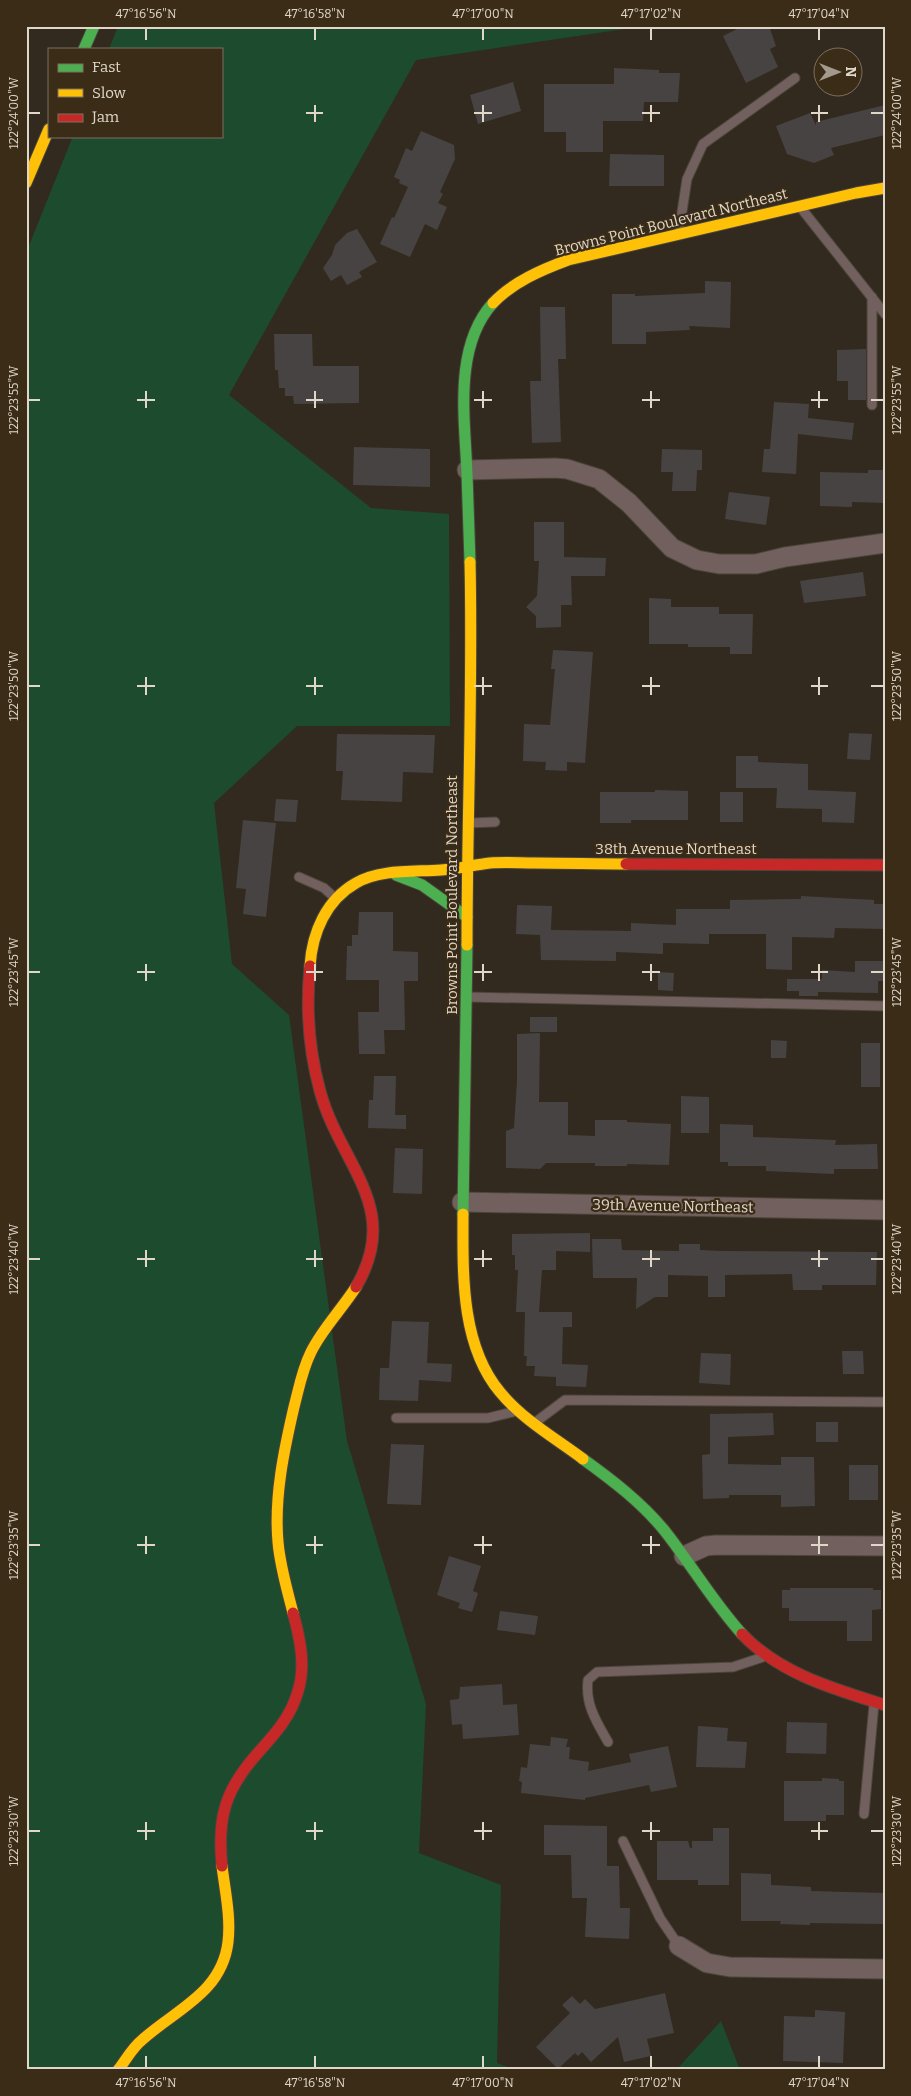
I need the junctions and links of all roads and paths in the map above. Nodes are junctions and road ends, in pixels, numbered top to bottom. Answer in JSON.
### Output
{"nodes":[{"id":1,"x":94,"y":26,"type":"edge"},
{"id":2,"x":84,"y":48,"type":"edge"},
{"id":3,"x":795,"y":78,"type":"dead end"},
{"id":4,"x":48,"y":131,"type":"edge"},
{"id":5,"x":26,"y":182,"type":"edge"},
{"id":6,"x":885,"y":188,"type":"edge"},
{"id":7,"x":799,"y":206,"type":"junction"},
{"id":8,"x":678,"y":234,"type":"junction"},
{"id":9,"x":872,"y":297,"type":"junction"},
{"id":10,"x":885,"y":314,"type":"edge"},
{"id":11,"x":872,"y":405,"type":"dead end"},
{"id":12,"x":467,"y":470,"type":"junction"},
{"id":13,"x":885,"y":543,"type":"edge"},
{"id":14,"x":496,"y":822,"type":"dead end"},
{"id":15,"x":467,"y":824,"type":"junction"},
{"id":16,"x":885,"y":865,"type":"edge"},
{"id":17,"x":467,"y":867,"type":"junction"},
{"id":18,"x":393,"y":873,"type":"junction"},
{"id":19,"x":298,"y":877,"type":"dead end"},
{"id":20,"x":335,"y":898,"type":"junction"},
{"id":21,"x":467,"y":917,"type":"junction"},
{"id":22,"x":467,"y":997,"type":"junction"},
{"id":23,"x":885,"y":1006,"type":"edge"},
{"id":24,"x":462,"y":1202,"type":"junction"},
{"id":25,"x":885,"y":1210,"type":"edge"},
{"id":26,"x":885,"y":1402,"type":"edge"},
{"id":27,"x":518,"y":1411,"type":"junction"},
{"id":28,"x":396,"y":1418,"type":"dead end"},
{"id":29,"x":534,"y":1423,"type":"junction"},
{"id":30,"x":885,"y":1546,"type":"edge"},
{"id":31,"x":684,"y":1556,"type":"junction"},
{"id":32,"x":768,"y":1656,"type":"junction"},
{"id":33,"x":879,"y":1703,"type":"edge"},
{"id":34,"x":608,"y":1742,"type":"dead end"},
{"id":35,"x":864,"y":1814,"type":"dead end"},
{"id":36,"x":623,"y":1842,"type":"dead end"},
{"id":37,"x":679,"y":1946,"type":"joint"},
{"id":38,"x":885,"y":1970,"type":"edge"},
{"id":39,"x":118,"y":2070,"type":"edge"}],
"edges":[{"from":1,"to":2,"type":"street"},
{"from":3,"to":8,"type":"lane"},
{"from":4,"to":5,"type":"street"},
{"from":6,"to":7,"type":"street","name":"Browns Point Boulevard Northeast"},
{"from":7,"to":8,"type":"street","name":"Browns Point Boulevard Northeast"},
{"from":7,"to":9,"type":"lane"},
{"from":8,"to":12,"type":"street","name":"Browns Point Boulevard Northeast"},
{"from":9,"to":10,"type":"lane"},
{"from":9,"to":11,"type":"lane"},
{"from":12,"to":13,"type":"street"},
{"from":12,"to":15,"type":"street","name":"Browns Point Boulevard Northeast"},
{"from":14,"to":15,"type":"lane"},
{"from":15,"to":17,"type":"street","name":"Browns Point Boulevard Northeast"},
{"from":16,"to":17,"type":"street","name":"38th Avenue Northeast"},
{"from":17,"to":18,"type":"street","name":"38th Avenue Northeast"},
{"from":17,"to":21,"type":"street","name":"Browns Point Boulevard Northeast"},
{"from":18,"to":20,"type":"street","name":"38th Avenue Northeast"},
{"from":18,"to":21,"type":"street"},
{"from":19,"to":20,"type":"lane"},
{"from":20,"to":39,"type":"street","name":"38th Avenue Northeast"},
{"from":21,"to":22,"type":"street","name":"Browns Point Boulevard Northeast"},
{"from":22,"to":23,"type":"lane"},
{"from":22,"to":24,"type":"street","name":"Browns Point Boulevard Northeast"},
{"from":24,"to":25,"type":"street","name":"39th Avenue Northeast"},
{"from":24,"to":27,"type":"street","name":"Browns Point Boulevard Northeast"},
{"from":26,"to":29,"type":"lane"},
{"from":27,"to":28,"type":"lane"},
{"from":27,"to":29,"type":"street","name":"Browns Point Boulevard Northeast"},
{"from":29,"to":31,"type":"street","name":"Browns Point Boulevard Northeast"},
{"from":30,"to":31,"type":"street"},
{"from":31,"to":32,"type":"street","name":"Browns Point Boulevard Northeast"},
{"from":32,"to":33,"type":"street","name":"Browns Point Boulevard Northeast"},
{"from":32,"to":34,"type":"lane"},
{"from":33,"to":35,"type":"lane"},
{"from":36,"to":37,"type":"lane"},
{"from":37,"to":38,"type":"street"}]}
